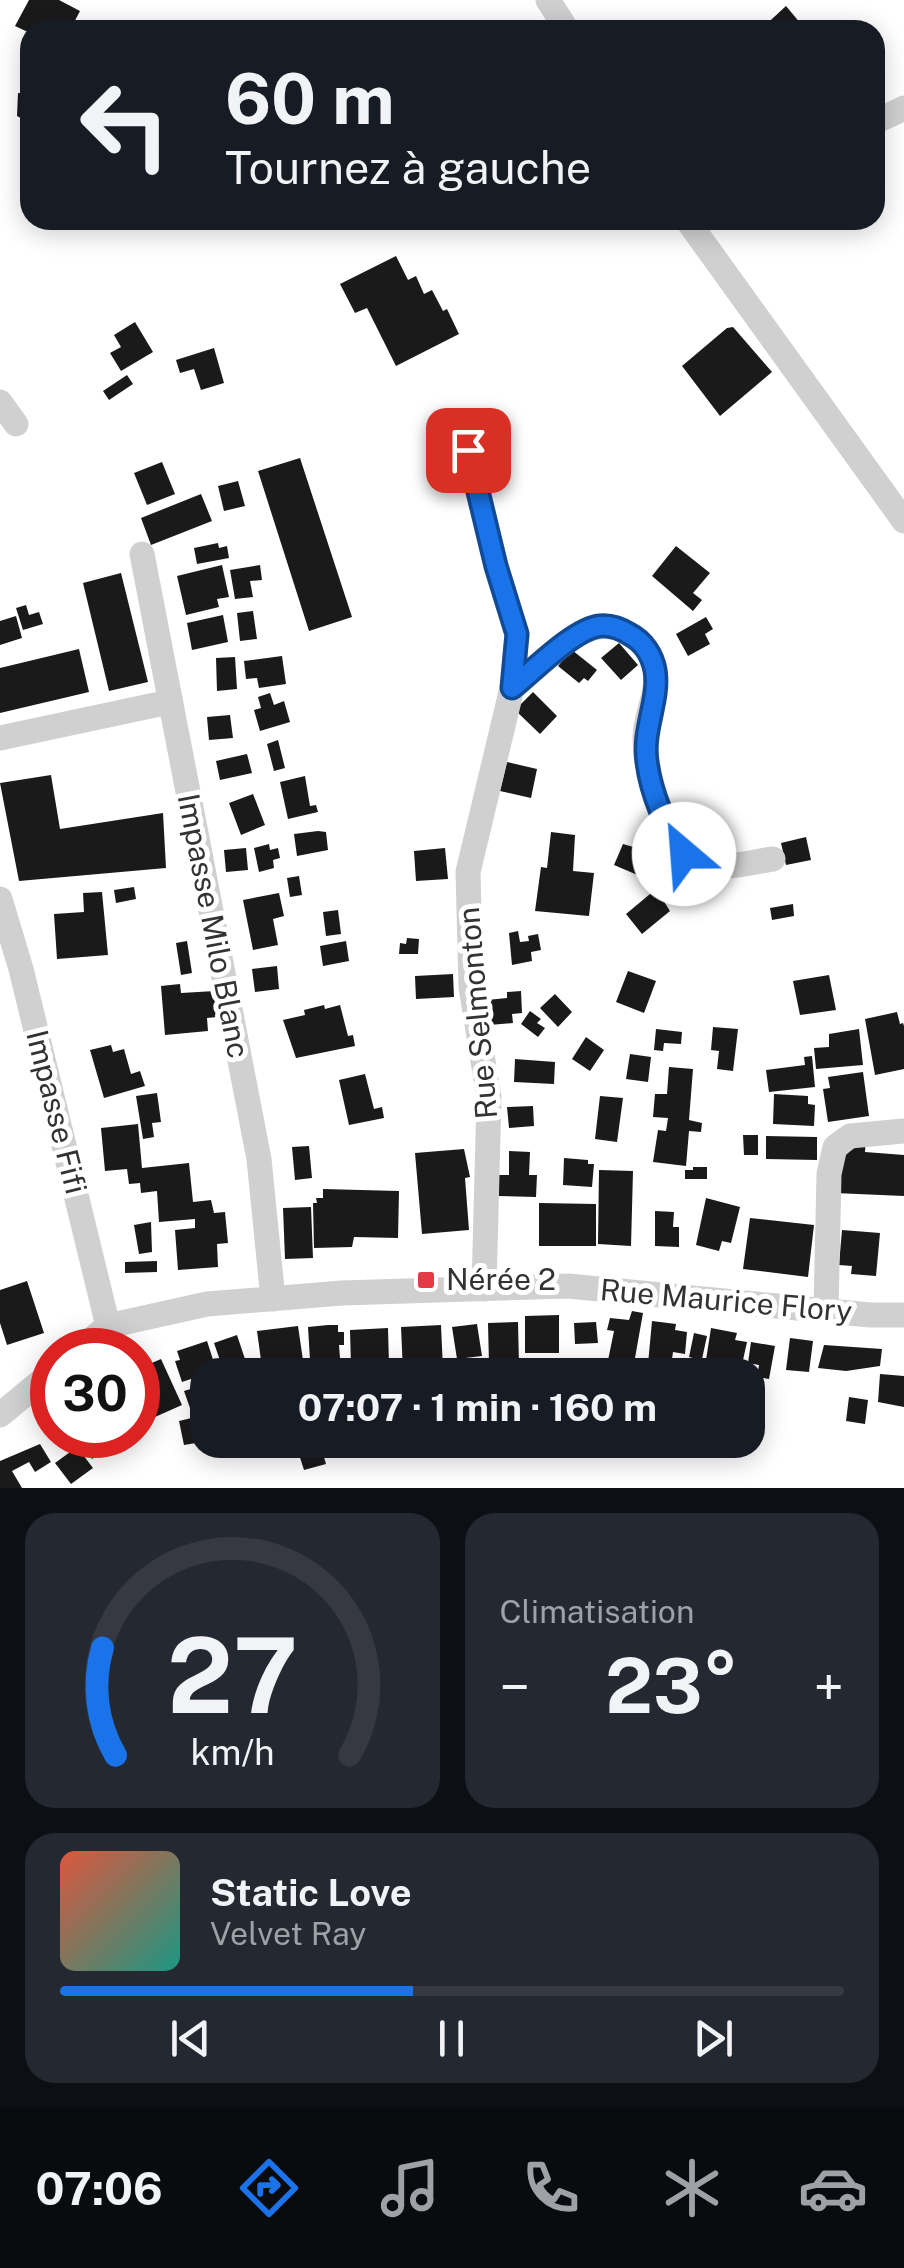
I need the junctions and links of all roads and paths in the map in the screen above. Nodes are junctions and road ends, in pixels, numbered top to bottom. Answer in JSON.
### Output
{"nodes":[{"id":1,"x":699,"y":230,"type":"edge"},
{"id":2,"x":0,"y":402,"type":"edge"},
{"id":3,"x":16,"y":424,"type":"dead end"},
{"id":4,"x":468,"y":450,"type":"dead end"},
{"id":5,"x":904,"y":521,"type":"edge"},
{"id":6,"x":142,"y":554,"type":"dead end"},
{"id":7,"x":512,"y":688,"type":"junction"},
{"id":8,"x":169,"y":702,"type":"junction"},
{"id":9,"x":0,"y":738,"type":"edge"},
{"id":10,"x":773,"y":859,"type":"dead end"},
{"id":11,"x":0,"y":899,"type":"edge"},
{"id":12,"x":904,"y":1131,"type":"edge"},
{"id":13,"x":484,"y":1289,"type":"junction"},
{"id":14,"x":273,"y":1299,"type":"junction"},
{"id":15,"x":826,"y":1311,"type":"junction"},
{"id":16,"x":904,"y":1315,"type":"edge"},
{"id":17,"x":108,"y":1326,"type":"junction"},
{"id":18,"x":106,"y":1328,"type":"edge"},
{"id":19,"x":30,"y":1390,"type":"edge"},
{"id":20,"x":0,"y":1415,"type":"edge"}],
"edges":[{"from":1,"to":5,"type":"street"},
{"from":2,"to":3,"type":"street"},
{"from":4,"to":7,"type":"street","name":"Rue Selmonton"},
{"from":6,"to":8,"type":"street","name":"Impasse Milo Blanc"},
{"from":7,"to":10,"type":"street"},
{"from":7,"to":13,"type":"street","name":"Rue Selmonton"},
{"from":8,"to":9,"type":"street"},
{"from":8,"to":14,"type":"street","name":"Impasse Milo Blanc"},
{"from":11,"to":17,"type":"street","name":"Impasse Fifi"},
{"from":12,"to":15,"type":"street"},
{"from":13,"to":14,"type":"street","name":"Rue Maurice Flory"},
{"from":13,"to":15,"type":"street","name":"Rue Maurice Flory"},
{"from":14,"to":17,"type":"street","name":"Rue Maurice Flory"},
{"from":15,"to":16,"type":"street","name":"Rue Maurice Flory"},
{"from":17,"to":18,"type":"street","name":"Rue Maurice Flory"},
{"from":19,"to":20,"type":"street"}]}
